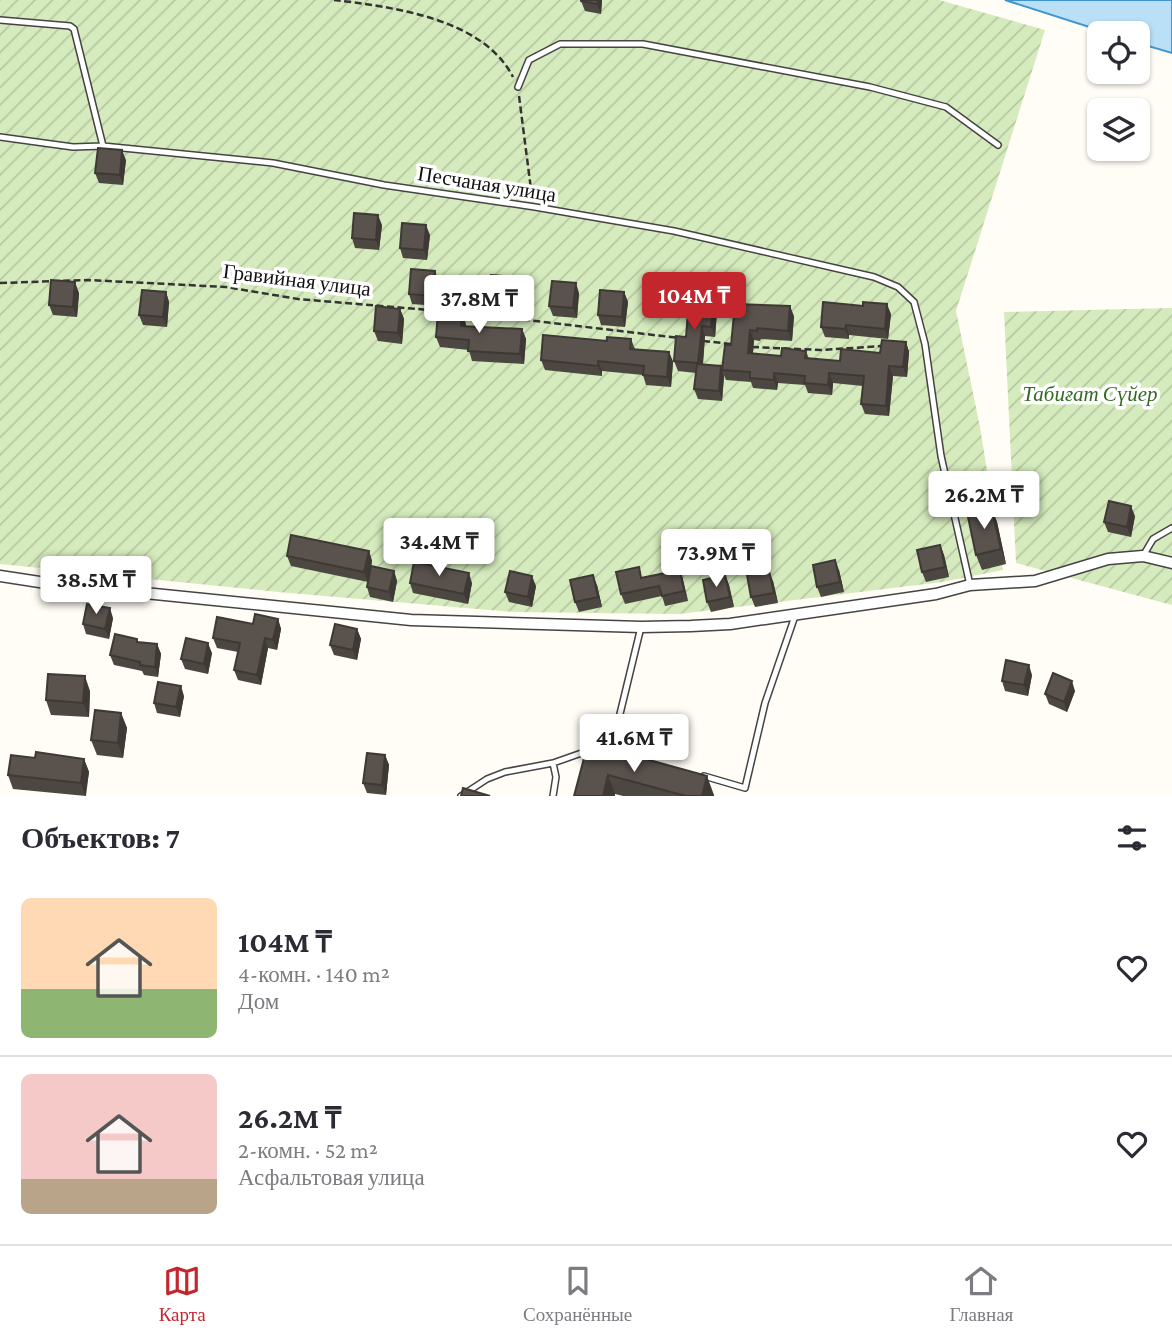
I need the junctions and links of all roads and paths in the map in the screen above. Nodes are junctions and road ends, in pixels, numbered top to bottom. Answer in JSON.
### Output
{"nodes":[{"id":1,"x":334,"y":0,"type":"edge"},
{"id":2,"x":0,"y":20,"type":"edge"},
{"id":3,"x":518,"y":87,"type":"junction"},
{"id":4,"x":0,"y":137,"type":"edge"},
{"id":5,"x":999,"y":145,"type":"dead end"},
{"id":6,"x":103,"y":146,"type":"junction"},
{"id":7,"x":535,"y":207,"type":"junction"},
{"id":8,"x":0,"y":283,"type":"edge"},
{"id":9,"x":690,"y":339,"type":"edge"},
{"id":10,"x":703,"y":341,"type":"edge"},
{"id":11,"x":886,"y":346,"type":"edge"},
{"id":12,"x":1172,"y":528,"type":"edge"},
{"id":13,"x":1143,"y":556,"type":"junction"},
{"id":14,"x":1172,"y":563,"type":"edge"},
{"id":15,"x":0,"y":576,"type":"edge"},
{"id":16,"x":970,"y":585,"type":"junction"},
{"id":17,"x":796,"y":613,"type":"junction"},
{"id":18,"x":641,"y":627,"type":"junction"},
{"id":19,"x":611,"y":751,"type":"junction"},
{"id":20,"x":624,"y":755,"type":"edge"},
{"id":21,"x":554,"y":764,"type":"junction"},
{"id":22,"x":691,"y":773,"type":"edge"},
{"id":23,"x":745,"y":788,"type":"junction"},
{"id":24,"x":461,"y":796,"type":"edge"},
{"id":25,"x":554,"y":796,"type":"edge"},
{"id":26,"x":743,"y":796,"type":"edge"}],
"edges":[{"from":1,"to":3,"type":"path"},
{"from":2,"to":6,"type":"lane"},
{"from":3,"to":5,"type":"lane"},
{"from":3,"to":7,"type":"path"},
{"from":4,"to":6,"type":"lane","name":"Песчаная улица"},
{"from":6,"to":7,"type":"lane","name":"Песчаная улица"},
{"from":7,"to":16,"type":"lane","name":"Песчаная улица"},
{"from":8,"to":9,"type":"path","name":"Гравийная улица"},
{"from":10,"to":11,"type":"path"},
{"from":12,"to":13,"type":"lane"},
{"from":13,"to":14,"type":"street"},
{"from":13,"to":16,"type":"street"},
{"from":15,"to":18,"type":"street"},
{"from":16,"to":17,"type":"street"},
{"from":17,"to":18,"type":"street"},
{"from":17,"to":23,"type":"lane"},
{"from":18,"to":19,"type":"lane"},
{"from":19,"to":20,"type":"lane"},
{"from":19,"to":21,"type":"lane"},
{"from":21,"to":24,"type":"lane"},
{"from":21,"to":25,"type":"lane"},
{"from":22,"to":23,"type":"lane"},
{"from":23,"to":26,"type":"lane"}]}
